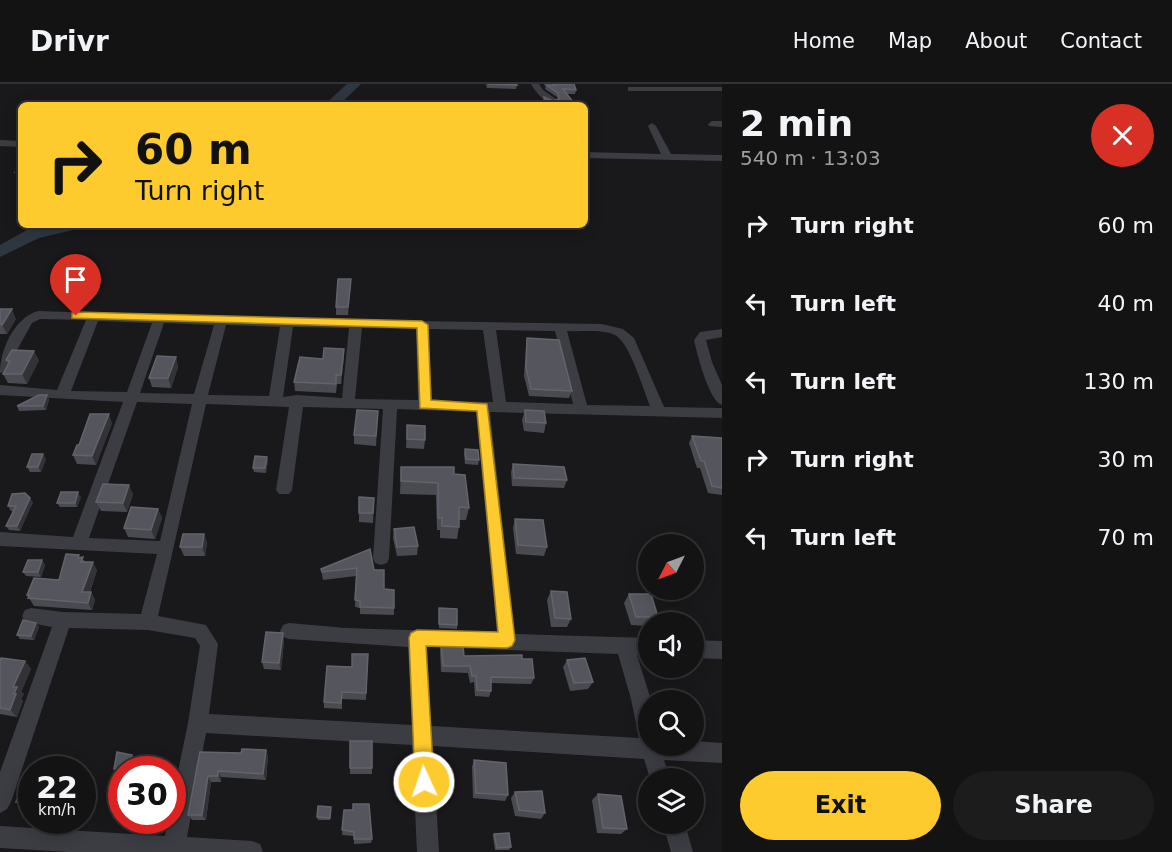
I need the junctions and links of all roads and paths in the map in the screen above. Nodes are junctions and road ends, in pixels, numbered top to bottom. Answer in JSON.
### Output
{"nodes":[{"id":1,"x":535,"y":84,"type":"edge"},
{"id":2,"x":631,"y":89,"type":"dead end"},
{"id":3,"x":722,"y":89,"type":"edge"},
{"id":4,"x":553,"y":101,"type":"edge"},
{"id":5,"x":652,"y":126,"type":"dead end"},
{"id":6,"x":0,"y":143,"type":"edge"},
{"id":7,"x":18,"y":144,"type":"edge"},
{"id":8,"x":588,"y":155,"type":"edge"},
{"id":9,"x":667,"y":156,"type":"junction"},
{"id":10,"x":722,"y":158,"type":"edge"},
{"id":11,"x":18,"y":168,"type":"edge"},
{"id":12,"x":14,"y":173,"type":"dead end"},
{"id":13,"x":94,"y":316,"type":"junction"},
{"id":14,"x":159,"y":318,"type":"junction"},
{"id":15,"x":221,"y":321,"type":"junction"},
{"id":16,"x":287,"y":323,"type":"junction"},
{"id":17,"x":356,"y":323,"type":"junction"},
{"id":18,"x":422,"y":325,"type":"junction"},
{"id":19,"x":489,"y":327,"type":"junction"},
{"id":20,"x":560,"y":327,"type":"junction"},
{"id":21,"x":722,"y":333,"type":"edge"},
{"id":22,"x":0,"y":369,"type":"edge"},
{"id":23,"x":0,"y":390,"type":"edge"},
{"id":24,"x":62,"y":394,"type":"junction"},
{"id":25,"x":132,"y":396,"type":"junction"},
{"id":26,"x":200,"y":398,"type":"junction"},
{"id":27,"x":297,"y":400,"type":"junction"},
{"id":28,"x":722,"y":400,"type":"edge"},
{"id":29,"x":275,"y":401,"type":"junction"},
{"id":30,"x":348,"y":402,"type":"junction"},
{"id":31,"x":390,"y":404,"type":"junction"},
{"id":32,"x":425,"y":404,"type":"junction"},
{"id":33,"x":500,"y":406,"type":"junction"},
{"id":34,"x":483,"y":407,"type":"junction"},
{"id":35,"x":581,"y":408,"type":"junction"},
{"id":36,"x":659,"y":411,"type":"junction"},
{"id":37,"x":722,"y":413,"type":"edge"},
{"id":38,"x":284,"y":490,"type":"dead end"},
{"id":39,"x":0,"y":539,"type":"edge"},
{"id":40,"x":79,"y":544,"type":"junction"},
{"id":41,"x":167,"y":548,"type":"junction"},
{"id":42,"x":381,"y":558,"type":"dead end"},
{"id":43,"x":31,"y":616,"type":"dead end"},
{"id":44,"x":63,"y":620,"type":"junction"},
{"id":45,"x":148,"y":622,"type":"junction"},
{"id":46,"x":289,"y":631,"type":"dead end"},
{"id":47,"x":417,"y":638,"type":"junction"},
{"id":48,"x":507,"y":640,"type":"junction"},
{"id":49,"x":625,"y":647,"type":"junction"},
{"id":50,"x":638,"y":647,"type":"edge"},
{"id":51,"x":704,"y":649,"type":"edge"},
{"id":52,"x":722,"y":650,"type":"edge"},
{"id":53,"x":638,"y":690,"type":"edge"},
{"id":54,"x":198,"y":723,"type":"junction"},
{"id":55,"x":422,"y":736,"type":"junction"},
{"id":56,"x":638,"y":743,"type":"edge"},
{"id":57,"x":704,"y":751,"type":"edge"},
{"id":58,"x":722,"y":753,"type":"edge"},
{"id":59,"x":0,"y":802,"type":"edge"},
{"id":60,"x":677,"y":834,"type":"edge"},
{"id":61,"x":0,"y":837,"type":"edge"},
{"id":62,"x":173,"y":850,"type":"edge"},
{"id":63,"x":252,"y":852,"type":"edge"},
{"id":64,"x":428,"y":852,"type":"edge"},
{"id":65,"x":682,"y":852,"type":"edge"}],
"edges":[{"from":1,"to":4,"type":"street"},
{"from":2,"to":3,"type":"street"},
{"from":5,"to":9,"type":"street"},
{"from":6,"to":7,"type":"street"},
{"from":8,"to":9,"type":"street"},
{"from":9,"to":10,"type":"street"},
{"from":11,"to":12,"type":"path"},
{"from":13,"to":14,"type":"street"},
{"from":13,"to":22,"type":"street"},
{"from":13,"to":24,"type":"street"},
{"from":14,"to":15,"type":"street"},
{"from":14,"to":25,"type":"street"},
{"from":15,"to":16,"type":"street"},
{"from":15,"to":26,"type":"street"},
{"from":16,"to":17,"type":"street"},
{"from":16,"to":29,"type":"street"},
{"from":17,"to":18,"type":"street"},
{"from":17,"to":30,"type":"street"},
{"from":18,"to":19,"type":"street"},
{"from":18,"to":32,"type":"street"},
{"from":19,"to":20,"type":"street"},
{"from":19,"to":33,"type":"street"},
{"from":20,"to":35,"type":"street"},
{"from":20,"to":36,"type":"street"},
{"from":21,"to":28,"type":"street"},
{"from":23,"to":24,"type":"street"},
{"from":24,"to":25,"type":"street"},
{"from":25,"to":26,"type":"street"},
{"from":25,"to":40,"type":"street"},
{"from":26,"to":29,"type":"street"},
{"from":26,"to":41,"type":"street"},
{"from":27,"to":29,"type":"street"},
{"from":27,"to":30,"type":"street"},
{"from":27,"to":38,"type":"street"},
{"from":30,"to":31,"type":"street"},
{"from":31,"to":32,"type":"street"},
{"from":31,"to":42,"type":"street"},
{"from":32,"to":34,"type":"street"},
{"from":33,"to":34,"type":"street"},
{"from":33,"to":35,"type":"street"},
{"from":34,"to":48,"type":"street"},
{"from":35,"to":36,"type":"street"},
{"from":36,"to":37,"type":"street"},
{"from":39,"to":40,"type":"street"},
{"from":40,"to":41,"type":"street"},
{"from":41,"to":45,"type":"street"},
{"from":43,"to":44,"type":"street"},
{"from":44,"to":45,"type":"street"},
{"from":44,"to":59,"type":"street"},
{"from":45,"to":54,"type":"street"},
{"from":46,"to":47,"type":"street"},
{"from":47,"to":48,"type":"street"},
{"from":47,"to":55,"type":"street"},
{"from":48,"to":49,"type":"street"},
{"from":49,"to":50,"type":"street"},
{"from":49,"to":53,"type":"street"},
{"from":51,"to":52,"type":"street"},
{"from":54,"to":55,"type":"street"},
{"from":54,"to":62,"type":"street"},
{"from":55,"to":56,"type":"street"},
{"from":55,"to":64,"type":"street"},
{"from":57,"to":58,"type":"street"},
{"from":60,"to":65,"type":"street"},
{"from":61,"to":62,"type":"street"},
{"from":62,"to":63,"type":"street"}]}
